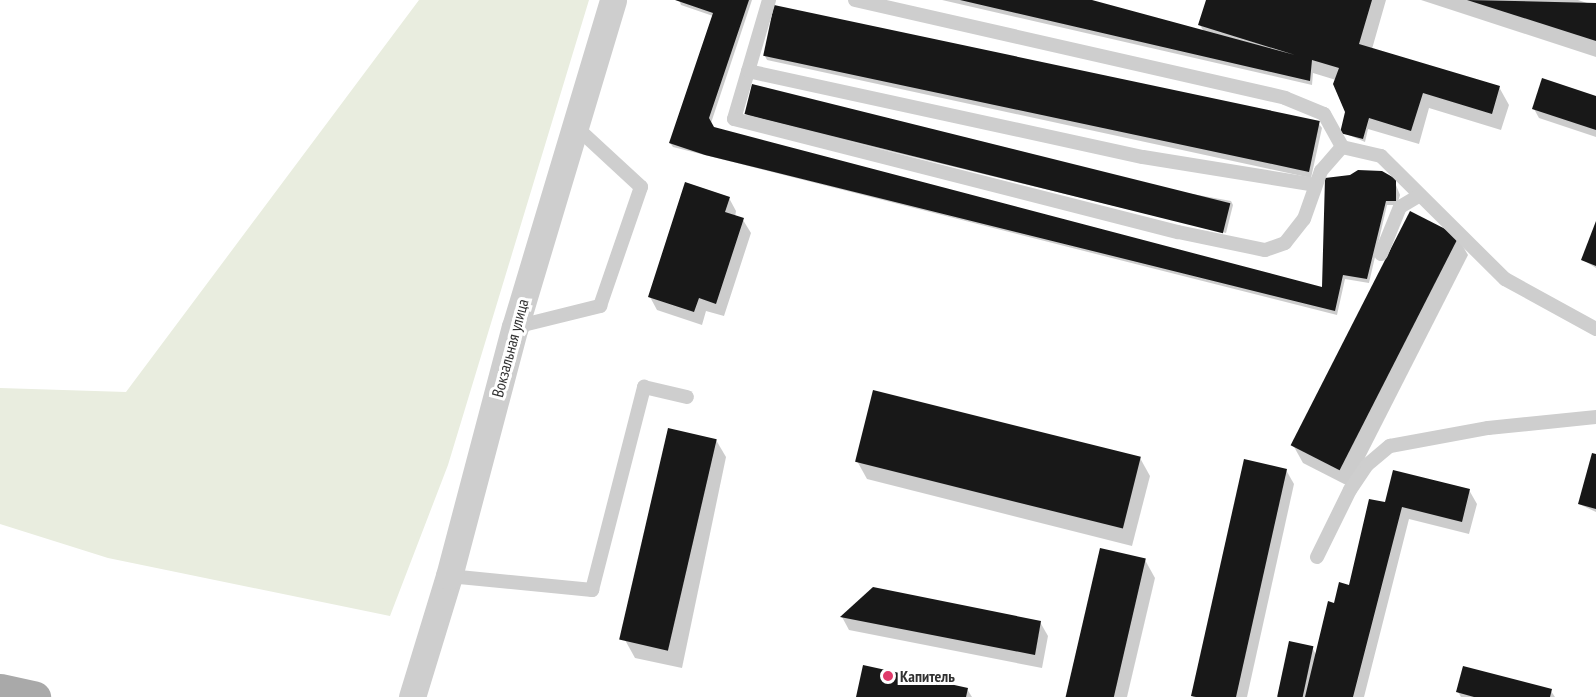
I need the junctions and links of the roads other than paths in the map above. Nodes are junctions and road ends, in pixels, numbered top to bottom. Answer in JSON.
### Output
{"nodes":[{"id":1,"x":613,"y":0,"type":"edge"},
{"id":2,"x":769,"y":0,"type":"edge"},
{"id":3,"x":855,"y":0,"type":"edge"},
{"id":4,"x":748,"y":71,"type":"junction"},
{"id":5,"x":575,"y":126,"type":"junction"},
{"id":6,"x":1342,"y":147,"type":"junction"},
{"id":7,"x":1315,"y":185,"type":"junction"},
{"id":8,"x":1420,"y":195,"type":"junction"},
{"id":9,"x":1381,"y":254,"type":"dead end"},
{"id":10,"x":515,"y":327,"type":"junction"},
{"id":11,"x":1596,"y":329,"type":"edge"},
{"id":12,"x":687,"y":397,"type":"dead end"},
{"id":13,"x":1596,"y":417,"type":"edge"},
{"id":14,"x":1317,"y":556,"type":"dead end"},
{"id":15,"x":449,"y":576,"type":"junction"},
{"id":16,"x":0,"y":690,"type":"edge"},
{"id":17,"x":34,"y":697,"type":"edge"},
{"id":18,"x":412,"y":697,"type":"edge"}],
"edges":[{"from":1,"to":5,"type":"street","name":"Вокзальная улица"},
{"from":2,"to":4,"type":"lane"},
{"from":3,"to":6,"type":"lane"},
{"from":4,"to":7,"type":"lane"},
{"from":4,"to":7,"type":"lane"},
{"from":5,"to":10,"type":"street","name":"Вокзальная улица"},
{"from":5,"to":10,"type":"lane"},
{"from":6,"to":7,"type":"lane"},
{"from":6,"to":8,"type":"lane"},
{"from":8,"to":9,"type":"lane"},
{"from":8,"to":11,"type":"lane"},
{"from":10,"to":15,"type":"street","name":"Вокзальная улица"},
{"from":12,"to":15,"type":"lane"},
{"from":13,"to":14,"type":"lane"},
{"from":15,"to":18,"type":"street","name":"Вокзальная улица"},
{"from":16,"to":17,"type":"main road"}]}
